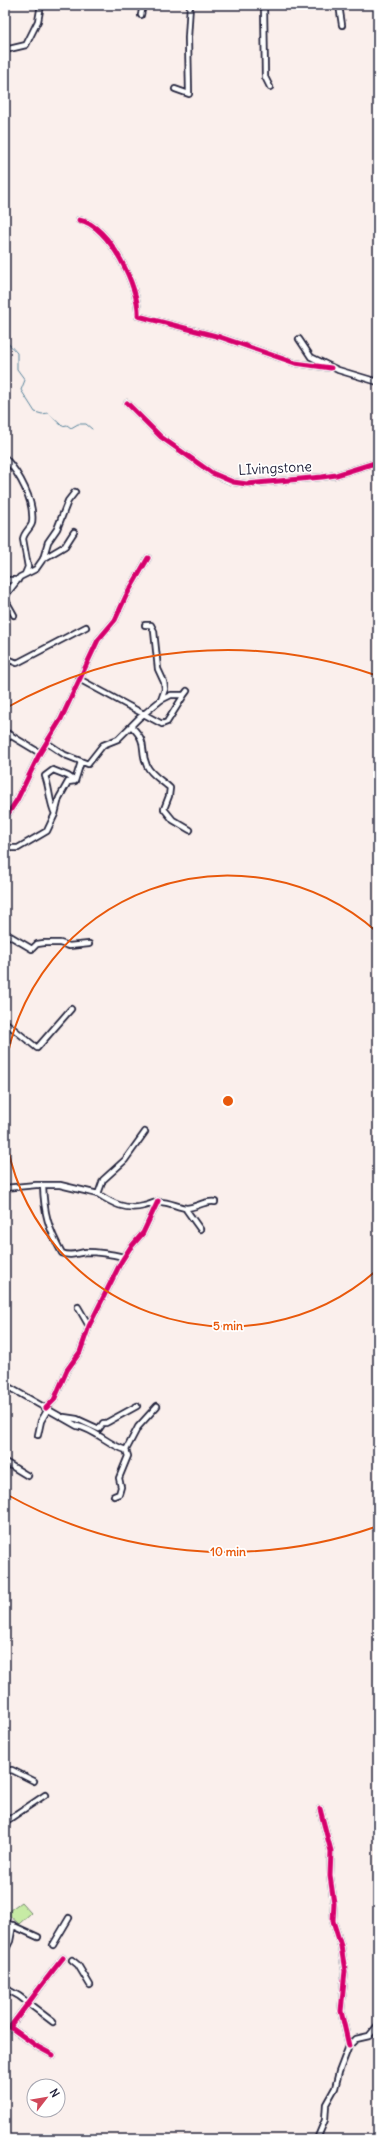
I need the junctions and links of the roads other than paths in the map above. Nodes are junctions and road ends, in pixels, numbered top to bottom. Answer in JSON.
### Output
{"nodes":[{"id":1,"x":41,"y":5,"type":"edge"},
{"id":2,"x":143,"y":5,"type":"edge"},
{"id":3,"x":190,"y":5,"type":"edge"},
{"id":4,"x":264,"y":5,"type":"edge"},
{"id":5,"x":339,"y":5,"type":"edge"},
{"id":6,"x":141,"y":15,"type":"dead end"},
{"id":7,"x":342,"y":25,"type":"dead end"},
{"id":8,"x":5,"y":50,"type":"edge"},
{"id":9,"x":270,"y":87,"type":"dead end"},
{"id":10,"x":175,"y":89,"type":"dead end"},
{"id":11,"x":79,"y":220,"type":"dead end"},
{"id":12,"x":300,"y":339,"type":"dead end"},
{"id":13,"x":331,"y":368,"type":"junction"},
{"id":14,"x":378,"y":382,"type":"edge"},
{"id":15,"x":127,"y":403,"type":"dead end"},
{"id":16,"x":5,"y":458,"type":"edge"},
{"id":17,"x":378,"y":462,"type":"edge"},
{"id":18,"x":75,"y":492,"type":"dead end"},
{"id":19,"x":74,"y":532,"type":"dead end"},
{"id":20,"x":148,"y":558,"type":"dead end"},
{"id":21,"x":43,"y":559,"type":"junction"},
{"id":22,"x":25,"y":574,"type":"junction"},
{"id":23,"x":5,"y":580,"type":"edge"},
{"id":24,"x":18,"y":580,"type":"junction"},
{"id":25,"x":5,"y":597,"type":"edge"},
{"id":26,"x":14,"y":615,"type":"dead end"},
{"id":27,"x":145,"y":625,"type":"dead end"},
{"id":28,"x":86,"y":627,"type":"dead end"},
{"id":29,"x":5,"y":662,"type":"edge"},
{"id":30,"x":79,"y":679,"type":"junction"},
{"id":31,"x":161,"y":700,"type":"junction"},
{"id":32,"x":143,"y":714,"type":"junction"},
{"id":33,"x":132,"y":727,"type":"junction"},
{"id":34,"x":5,"y":732,"type":"edge"},
{"id":35,"x":11,"y":735,"type":"junction"},
{"id":36,"x":5,"y":741,"type":"edge"},
{"id":37,"x":47,"y":743,"type":"junction"},
{"id":38,"x":40,"y":753,"type":"junction"},
{"id":39,"x":81,"y":762,"type":"junction"},
{"id":40,"x":75,"y":781,"type":"junction"},
{"id":41,"x":55,"y":814,"type":"junction"},
{"id":42,"x":5,"y":818,"type":"edge"},
{"id":43,"x":190,"y":830,"type":"dead end"},
{"id":44,"x":6,"y":847,"type":"edge"},
{"id":45,"x":5,"y":933,"type":"edge"},
{"id":46,"x":89,"y":944,"type":"dead end"},
{"id":47,"x":71,"y":1009,"type":"dead end"},
{"id":48,"x":5,"y":1022,"type":"edge"},
{"id":49,"x":145,"y":1132,"type":"dead end"},
{"id":50,"x":43,"y":1185,"type":"junction"},
{"id":51,"x":5,"y":1188,"type":"edge"},
{"id":52,"x":98,"y":1194,"type":"junction"},
{"id":53,"x":158,"y":1202,"type":"junction"},
{"id":54,"x":215,"y":1202,"type":"dead end"},
{"id":55,"x":185,"y":1208,"type":"junction"},
{"id":56,"x":200,"y":1229,"type":"dead end"},
{"id":57,"x":124,"y":1257,"type":"junction"},
{"id":58,"x":78,"y":1307,"type":"dead end"},
{"id":59,"x":89,"y":1326,"type":"junction"},
{"id":60,"x":5,"y":1385,"type":"edge"},
{"id":61,"x":137,"y":1406,"type":"dead end"},
{"id":62,"x":157,"y":1406,"type":"dead end"},
{"id":63,"x":47,"y":1408,"type":"junction"},
{"id":64,"x":60,"y":1416,"type":"junction"},
{"id":65,"x":38,"y":1435,"type":"dead end"},
{"id":66,"x":126,"y":1450,"type":"junction"},
{"id":67,"x":5,"y":1462,"type":"edge"},
{"id":68,"x":28,"y":1476,"type":"dead end"},
{"id":69,"x":114,"y":1496,"type":"dead end"},
{"id":70,"x":5,"y":1771,"type":"edge"},
{"id":71,"x":34,"y":1781,"type":"dead end"},
{"id":72,"x":45,"y":1795,"type":"dead end"},
{"id":73,"x":320,"y":1809,"type":"dead end"},
{"id":74,"x":5,"y":1822,"type":"edge"},
{"id":75,"x":69,"y":1918,"type":"dead end"},
{"id":76,"x":5,"y":1922,"type":"edge"},
{"id":77,"x":13,"y":1926,"type":"junction"},
{"id":78,"x":38,"y":1937,"type":"dead end"},
{"id":79,"x":53,"y":1945,"type":"dead end"},
{"id":80,"x":5,"y":1951,"type":"edge"},
{"id":81,"x":63,"y":1958,"type":"dead end"},
{"id":82,"x":72,"y":1960,"type":"dead end"},
{"id":83,"x":90,"y":1985,"type":"dead end"},
{"id":84,"x":5,"y":1986,"type":"edge"},
{"id":85,"x":29,"y":2003,"type":"junction"},
{"id":86,"x":52,"y":2022,"type":"dead end"},
{"id":87,"x":378,"y":2025,"type":"edge"},
{"id":88,"x":349,"y":2046,"type":"junction"},
{"id":89,"x":53,"y":2055,"type":"dead end"},
{"id":90,"x":317,"y":2139,"type":"edge"}],
"edges":[{"from":1,"to":8,"type":"street"},
{"from":2,"to":6,"type":"street"},
{"from":3,"to":10,"type":"street"},
{"from":4,"to":9,"type":"street"},
{"from":5,"to":7,"type":"street"},
{"from":11,"to":13,"type":"street"},
{"from":12,"to":13,"type":"street"},
{"from":13,"to":14,"type":"street"},
{"from":15,"to":17,"type":"street","name":"LIvingstone"},
{"from":16,"to":22,"type":"street"},
{"from":18,"to":21,"type":"street"},
{"from":19,"to":21,"type":"street"},
{"from":20,"to":30,"type":"street"},
{"from":21,"to":22,"type":"street"},
{"from":22,"to":24,"type":"street"},
{"from":23,"to":24,"type":"street"},
{"from":24,"to":25,"type":"street"},
{"from":25,"to":26,"type":"street"},
{"from":27,"to":31,"type":"street"},
{"from":28,"to":29,"type":"street"},
{"from":30,"to":32,"type":"street"},
{"from":30,"to":37,"type":"street"},
{"from":31,"to":32,"type":"street"},
{"from":31,"to":32,"type":"street"},
{"from":32,"to":33,"type":"street"},
{"from":33,"to":39,"type":"street"},
{"from":33,"to":43,"type":"street"},
{"from":34,"to":35,"type":"street"},
{"from":35,"to":36,"type":"street"},
{"from":35,"to":38,"type":"street"},
{"from":37,"to":38,"type":"street"},
{"from":37,"to":39,"type":"street"},
{"from":38,"to":42,"type":"street"},
{"from":39,"to":40,"type":"street"},
{"from":40,"to":41,"type":"street"},
{"from":40,"to":41,"type":"street"},
{"from":41,"to":44,"type":"street"},
{"from":45,"to":46,"type":"street"},
{"from":47,"to":48,"type":"street"},
{"from":49,"to":52,"type":"street"},
{"from":50,"to":51,"type":"street"},
{"from":50,"to":52,"type":"street"},
{"from":50,"to":57,"type":"street"},
{"from":52,"to":53,"type":"street"},
{"from":53,"to":55,"type":"street"},
{"from":53,"to":57,"type":"street"},
{"from":54,"to":55,"type":"street"},
{"from":55,"to":56,"type":"street"},
{"from":57,"to":59,"type":"street"},
{"from":58,"to":59,"type":"street"},
{"from":59,"to":63,"type":"street"},
{"from":60,"to":63,"type":"street"},
{"from":61,"to":64,"type":"street"},
{"from":62,"to":66,"type":"street"},
{"from":63,"to":64,"type":"street"},
{"from":63,"to":65,"type":"street"},
{"from":64,"to":66,"type":"street"},
{"from":66,"to":69,"type":"street"},
{"from":67,"to":68,"type":"street"},
{"from":70,"to":71,"type":"street"},
{"from":72,"to":74,"type":"street"},
{"from":73,"to":88,"type":"street"},
{"from":75,"to":79,"type":"street"},
{"from":76,"to":77,"type":"street"},
{"from":77,"to":78,"type":"street"},
{"from":77,"to":80,"type":"street"},
{"from":81,"to":85,"type":"street"},
{"from":82,"to":83,"type":"street"},
{"from":84,"to":85,"type":"street"},
{"from":85,"to":86,"type":"street"},
{"from":85,"to":89,"type":"street"},
{"from":87,"to":88,"type":"street"},
{"from":88,"to":90,"type":"street"}]}
